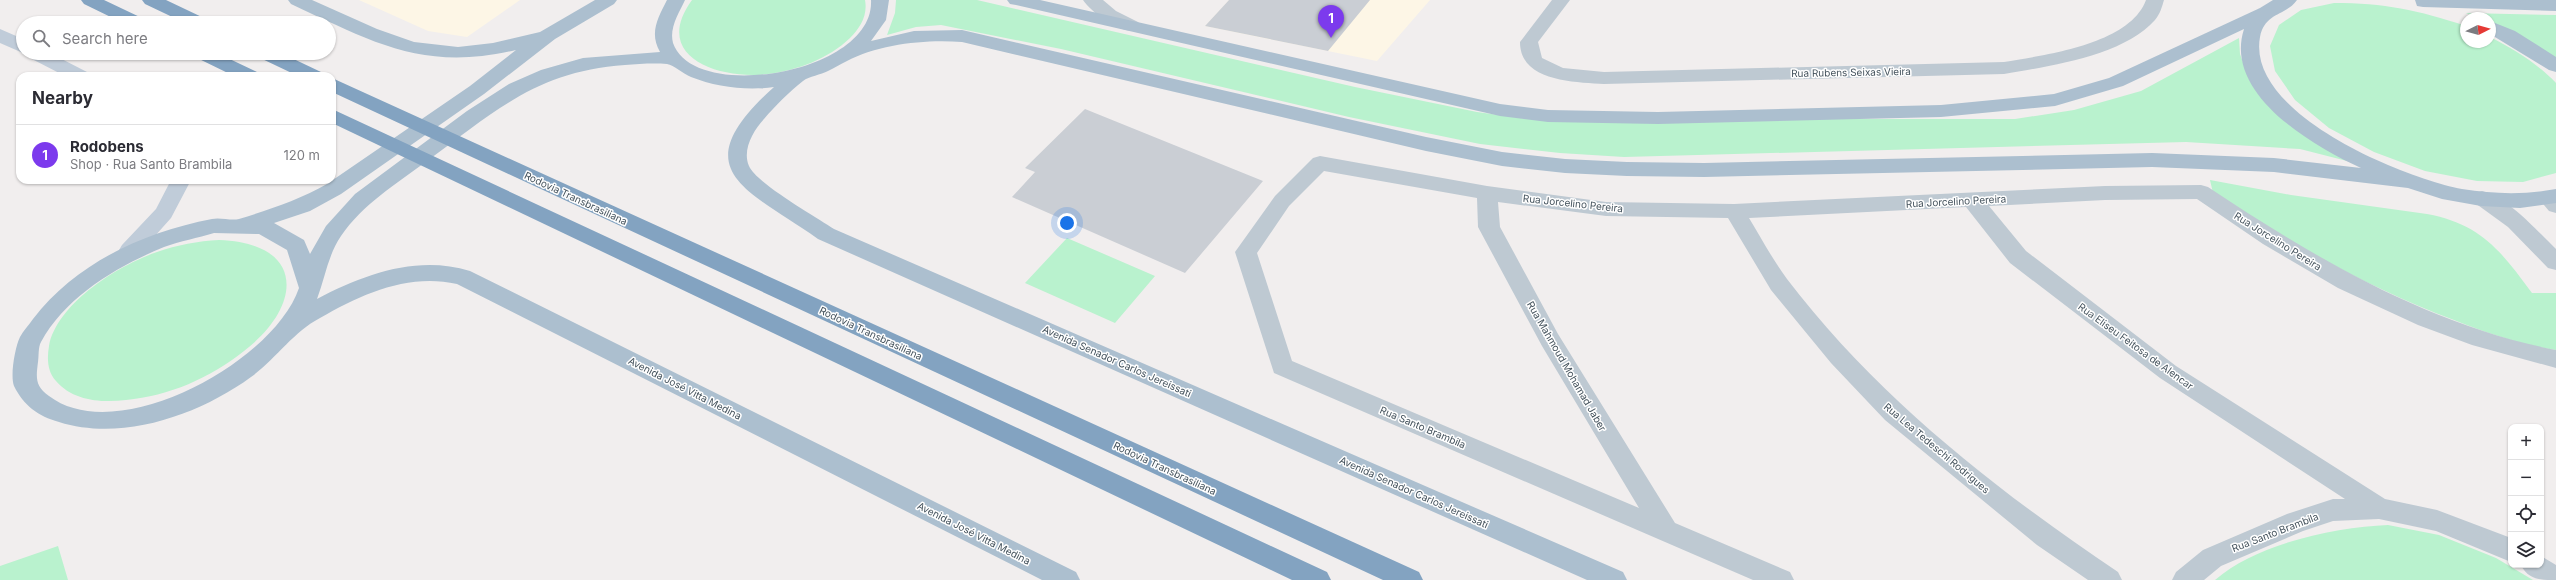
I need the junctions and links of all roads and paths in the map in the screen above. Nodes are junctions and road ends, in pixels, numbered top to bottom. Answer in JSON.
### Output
{"nodes":[{"id":1,"x":90,"y":0,"type":"edge"},
{"id":2,"x":151,"y":0,"type":"edge"},
{"id":3,"x":296,"y":0,"type":"edge"},
{"id":4,"x":608,"y":0,"type":"edge"},
{"id":5,"x":676,"y":0,"type":"edge"},
{"id":6,"x":880,"y":0,"type":"edge"},
{"id":7,"x":1016,"y":0,"type":"edge"},
{"id":8,"x":1092,"y":0,"type":"edge"},
{"id":9,"x":1561,"y":0,"type":"edge"},
{"id":10,"x":2155,"y":0,"type":"edge"},
{"id":11,"x":2418,"y":1,"type":"edge"},
{"id":12,"x":2274,"y":5,"type":"edge"},
{"id":13,"x":2556,"y":5,"type":"edge"},
{"id":14,"x":2460,"y":14,"type":"edge"},
{"id":15,"x":123,"y":16,"type":"edge"},
{"id":16,"x":185,"y":16,"type":"edge"},
{"id":17,"x":333,"y":16,"type":"edge"},
{"id":18,"x":336,"y":17,"type":"edge"},
{"id":19,"x":1132,"y":26,"type":"junction"},
{"id":20,"x":2496,"y":30,"type":"edge"},
{"id":21,"x":0,"y":35,"type":"edge"},
{"id":22,"x":548,"y":35,"type":"junction"},
{"id":23,"x":16,"y":43,"type":"edge"},
{"id":24,"x":842,"y":56,"type":"junction"},
{"id":25,"x":673,"y":58,"type":"junction"},
{"id":26,"x":49,"y":60,"type":"edge"},
{"id":27,"x":217,"y":60,"type":"edge"},
{"id":28,"x":280,"y":60,"type":"edge"},
{"id":29,"x":2556,"y":66,"type":"edge"},
{"id":30,"x":72,"y":72,"type":"edge"},
{"id":31,"x":242,"y":72,"type":"edge"},
{"id":32,"x":305,"y":72,"type":"edge"},
{"id":33,"x":797,"y":76,"type":"junction"},
{"id":34,"x":336,"y":86,"type":"edge"},
{"id":35,"x":336,"y":117,"type":"edge"},
{"id":36,"x":1320,"y":163,"type":"joint"},
{"id":37,"x":2408,"y":181,"type":"junction"},
{"id":38,"x":179,"y":184,"type":"edge"},
{"id":39,"x":1486,"y":193,"type":"junction"},
{"id":40,"x":2482,"y":198,"type":"junction"},
{"id":41,"x":2553,"y":200,"type":"edge"},
{"id":42,"x":1973,"y":201,"type":"junction"},
{"id":43,"x":1734,"y":211,"type":"junction"},
{"id":44,"x":237,"y":225,"type":"junction"},
{"id":45,"x":130,"y":250,"type":"junction"},
{"id":46,"x":2556,"y":262,"type":"edge"},
{"id":47,"x":309,"y":287,"type":"junction"},
{"id":48,"x":294,"y":322,"type":"junction"},
{"id":49,"x":2556,"y":359,"type":"edge"},
{"id":50,"x":2379,"y":508,"type":"junction"},
{"id":51,"x":1666,"y":531,"type":"junction"},
{"id":52,"x":2508,"y":549,"type":"edge"},
{"id":53,"x":2539,"y":568,"type":"edge"},
{"id":54,"x":2556,"y":578,"type":"edge"},
{"id":55,"x":1067,"y":580,"type":"edge"},
{"id":56,"x":1318,"y":580,"type":"edge"},
{"id":57,"x":1410,"y":580,"type":"edge"},
{"id":58,"x":1614,"y":580,"type":"edge"},
{"id":59,"x":1781,"y":580,"type":"edge"},
{"id":60,"x":2109,"y":580,"type":"edge"},
{"id":61,"x":2185,"y":580,"type":"edge"}],
"edges":[{"from":1,"to":15,"type":"highway"},
{"from":2,"to":16,"type":"highway"},
{"from":3,"to":17,"type":"main road"},
{"from":4,"to":22,"type":"main road"},
{"from":5,"to":25,"type":"main road"},
{"from":6,"to":24,"type":"main road"},
{"from":7,"to":19,"type":"main road"},
{"from":8,"to":19,"type":"street"},
{"from":9,"to":10,"type":"street","name":"Rua Rubens Seixas Vieira"},
{"from":11,"to":13,"type":"main road"},
{"from":11,"to":14,"type":"main road"},
{"from":12,"to":19,"type":"main road"},
{"from":12,"to":37,"type":"main road"},
{"from":18,"to":22,"type":"main road"},
{"from":20,"to":29,"type":"main road"},
{"from":21,"to":23,"type":"street"},
{"from":22,"to":44,"type":"main road"},
{"from":24,"to":33,"type":"main road"},
{"from":24,"to":37,"type":"main road"},
{"from":25,"to":33,"type":"main road"},
{"from":25,"to":47,"type":"main road"},
{"from":26,"to":30,"type":"street"},
{"from":27,"to":31,"type":"highway"},
{"from":28,"to":32,"type":"highway"},
{"from":33,"to":58,"type":"main road","name":"Avenida Senador Carlos Jereissati"},
{"from":34,"to":57,"type":"highway","name":"Rodovia Transbrasiliana"},
{"from":35,"to":56,"type":"highway"},
{"from":36,"to":39,"type":"street","name":"Rua Jorcelino Pereira"},
{"from":36,"to":51,"type":"street","name":"Rua Santo Brambila"},
{"from":37,"to":40,"type":"main road"},
{"from":38,"to":45,"type":"street"},
{"from":39,"to":43,"type":"street","name":"Rua Jorcelino Pereira"},
{"from":39,"to":51,"type":"street","name":"Rua Mahmoud Mohamad Jaber"},
{"from":40,"to":41,"type":"main road"},
{"from":40,"to":46,"type":"street"},
{"from":42,"to":43,"type":"street","name":"Rua Jorcelino Pereira"},
{"from":42,"to":49,"type":"street","name":"Rua Jorcelino Pereira"},
{"from":42,"to":50,"type":"street","name":"Rua Eliseu Feitosa de Alencar"},
{"from":43,"to":60,"type":"street","name":"Rua Lea Tedeschi Rodrigues"},
{"from":44,"to":45,"type":"main road"},
{"from":44,"to":47,"type":"main road"},
{"from":45,"to":48,"type":"main road"},
{"from":47,"to":48,"type":"main road"},
{"from":48,"to":55,"type":"main road","name":"Avenida José Vitta Medina"},
{"from":50,"to":52,"type":"street","name":"Rua Santo Brambila"},
{"from":50,"to":61,"type":"street","name":"Rua Santo Brambila"},
{"from":51,"to":59,"type":"street","name":"Rua Santo Brambila"},
{"from":53,"to":54,"type":"street"}]}
